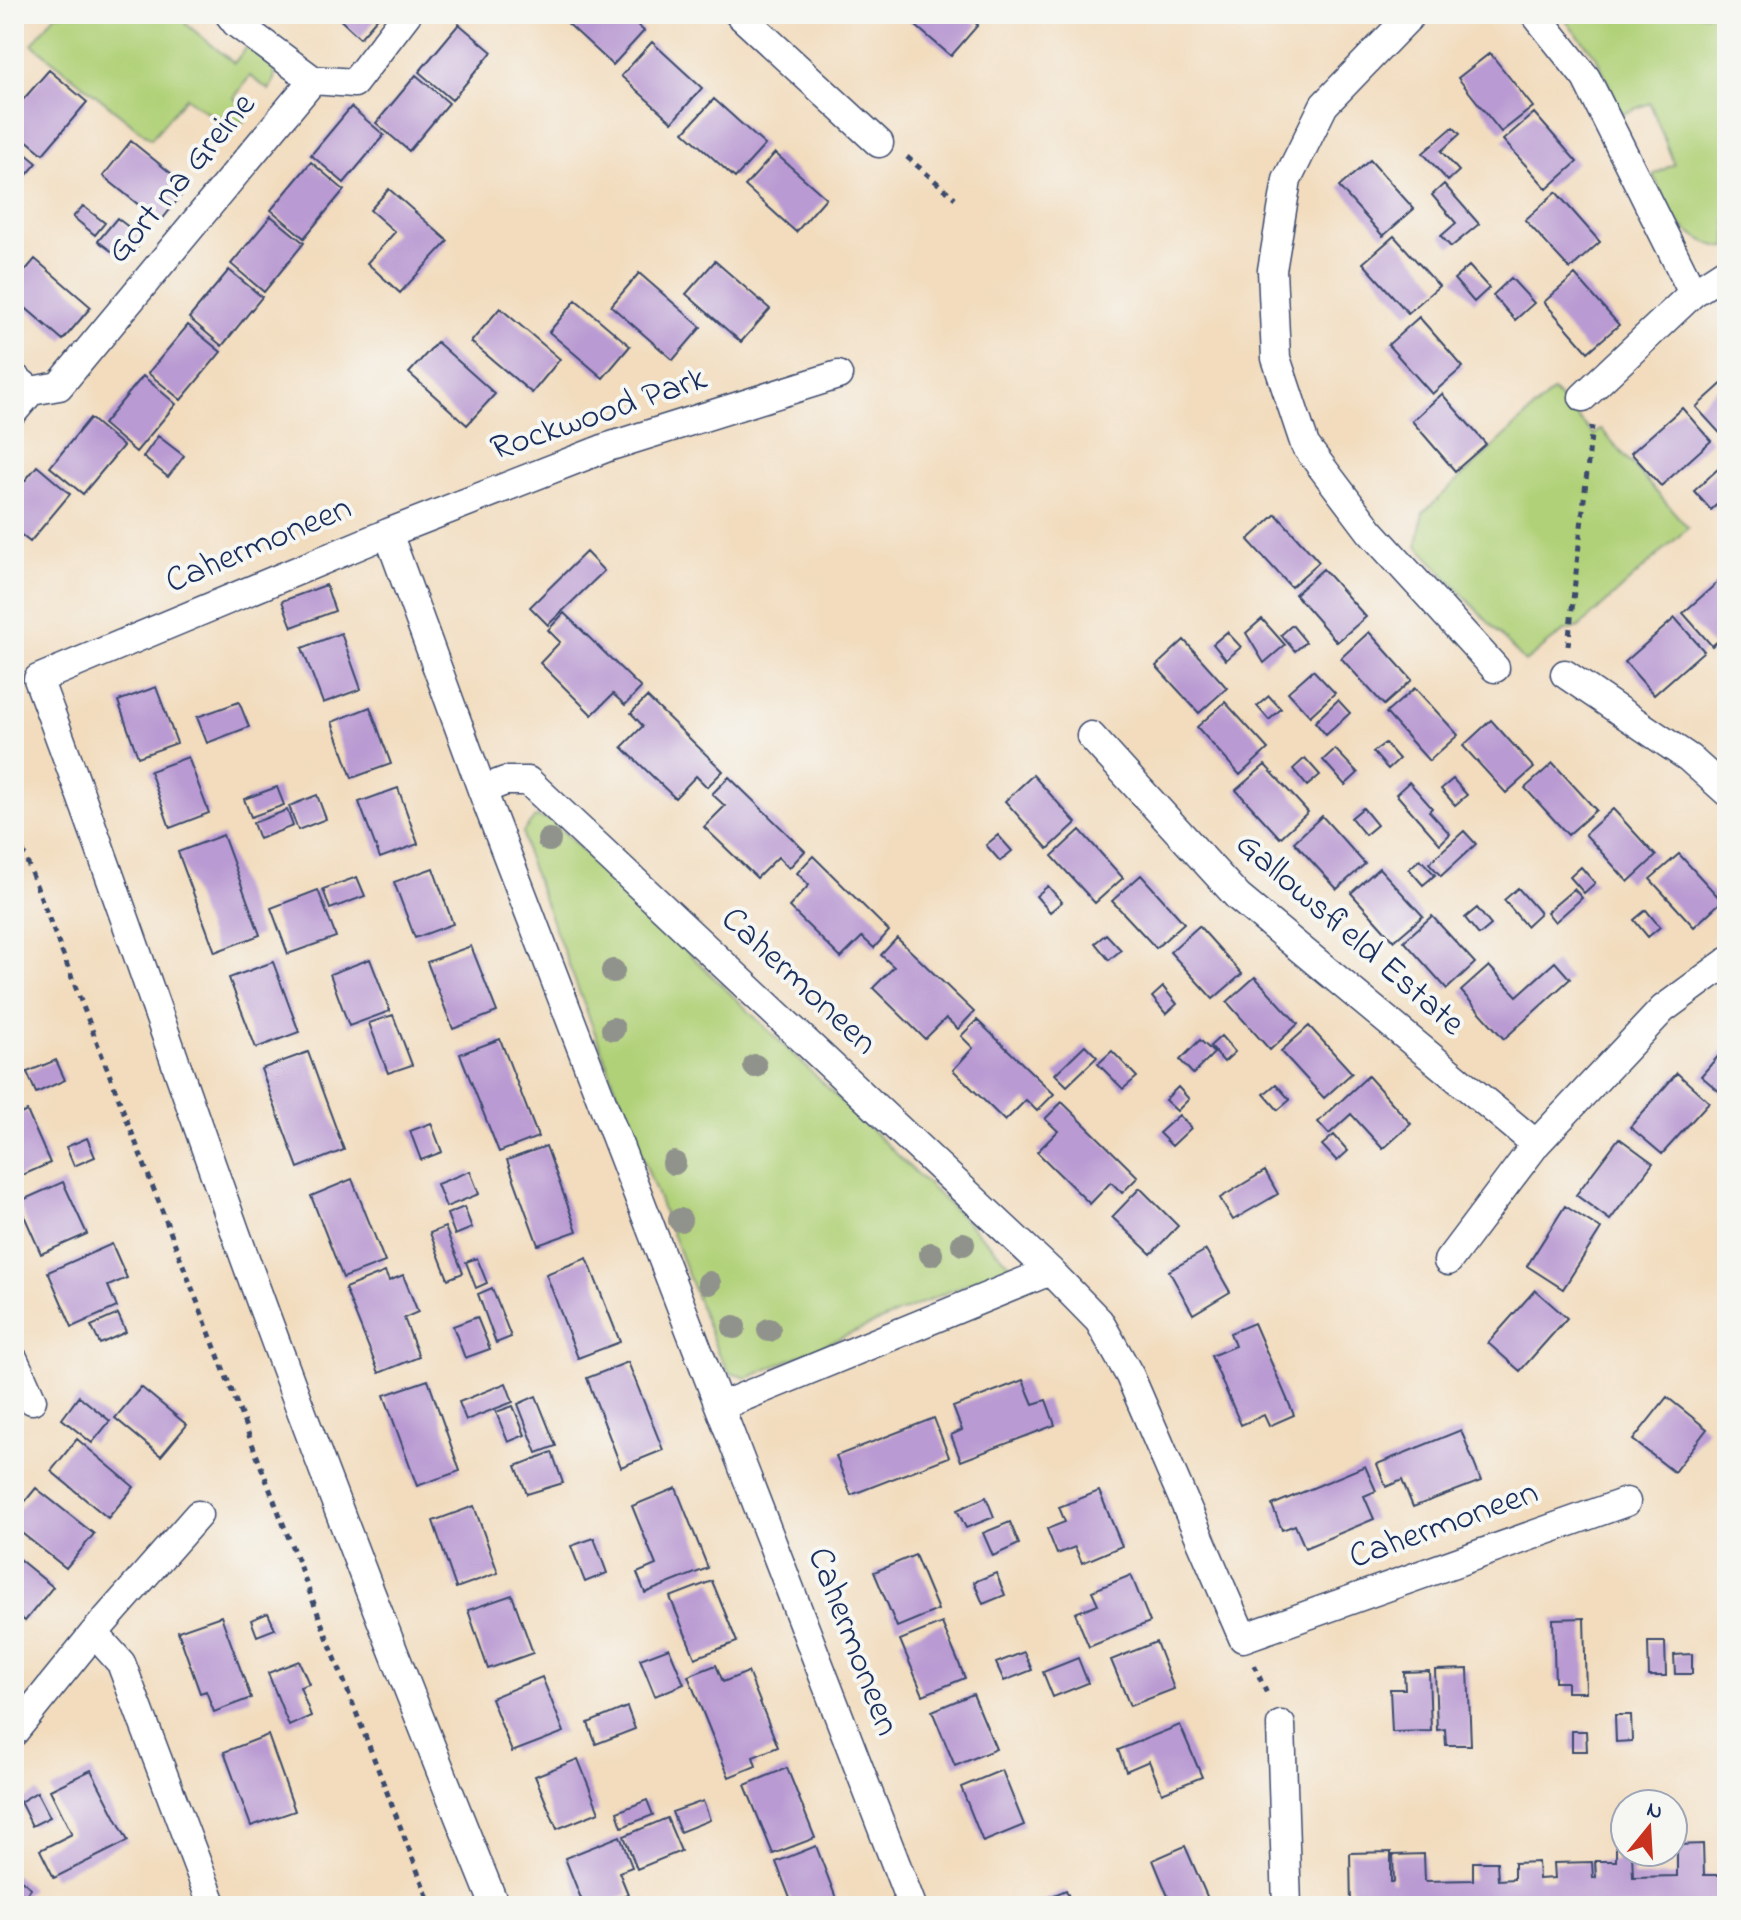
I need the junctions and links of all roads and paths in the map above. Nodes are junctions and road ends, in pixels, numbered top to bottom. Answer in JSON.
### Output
{"nodes":[{"id":1,"x":229,"y":14,"type":"edge"},
{"id":2,"x":407,"y":14,"type":"edge"},
{"id":3,"x":739,"y":14,"type":"edge"},
{"id":4,"x":1412,"y":14,"type":"edge"},
{"id":5,"x":1535,"y":14,"type":"edge"},
{"id":6,"x":313,"y":80,"type":"junction"},
{"id":7,"x":879,"y":143,"type":"joint"},
{"id":8,"x":955,"y":198,"type":"dead end"},
{"id":9,"x":1727,"y":271,"type":"edge"},
{"id":10,"x":1693,"y":293,"type":"junction"},
{"id":11,"x":838,"y":375,"type":"dead end"},
{"id":12,"x":1590,"y":391,"type":"joint"},
{"id":13,"x":20,"y":393,"type":"edge"},
{"id":14,"x":388,"y":533,"type":"junction"},
{"id":15,"x":1495,"y":668,"type":"dead end"},
{"id":16,"x":1565,"y":674,"type":"joint"},
{"id":17,"x":1091,"y":736,"type":"dead end"},
{"id":18,"x":482,"y":790,"type":"junction"},
{"id":19,"x":1727,"y":792,"type":"edge"},
{"id":20,"x":14,"y":828,"type":"edge"},
{"id":21,"x":1727,"y":962,"type":"edge"},
{"id":22,"x":1536,"y":1144,"type":"junction"},
{"id":23,"x":1448,"y":1261,"type":"dead end"},
{"id":24,"x":1050,"y":1271,"type":"junction"},
{"id":25,"x":14,"y":1360,"type":"edge"},
{"id":26,"x":32,"y":1400,"type":"dead end"},
{"id":27,"x":721,"y":1406,"type":"junction"},
{"id":28,"x":1626,"y":1502,"type":"dead end"},
{"id":29,"x":198,"y":1515,"type":"dead end"},
{"id":30,"x":94,"y":1633,"type":"junction"},
{"id":31,"x":1243,"y":1638,"type":"junction"},
{"id":32,"x":1281,"y":1725,"type":"joint"},
{"id":33,"x":14,"y":1732,"type":"edge"},
{"id":34,"x":213,"y":1906,"type":"edge"},
{"id":35,"x":431,"y":1906,"type":"edge"},
{"id":36,"x":495,"y":1906,"type":"edge"},
{"id":37,"x":912,"y":1906,"type":"edge"},
{"id":38,"x":1287,"y":1906,"type":"edge"}],
"edges":[{"from":1,"to":6,"type":"street","name":"Gort na Greine"},
{"from":2,"to":6,"type":"street"},
{"from":3,"to":7,"type":"street"},
{"from":4,"to":15,"type":"street"},
{"from":5,"to":10,"type":"street"},
{"from":6,"to":13,"type":"street","name":"Gort na Greine"},
{"from":7,"to":8,"type":"path"},
{"from":9,"to":10,"type":"street"},
{"from":10,"to":12,"type":"street"},
{"from":11,"to":14,"type":"street","name":"Rockwood Park"},
{"from":12,"to":16,"type":"path"},
{"from":14,"to":18,"type":"street","name":"Cahermoneen"},
{"from":14,"to":36,"type":"street","name":"Cahermoneen"},
{"from":16,"to":19,"type":"street"},
{"from":17,"to":22,"type":"street","name":"Gallowsfield Estate"},
{"from":18,"to":24,"type":"street","name":"Cahermoneen"},
{"from":18,"to":27,"type":"street","name":"Cahermoneen"},
{"from":20,"to":35,"type":"path"},
{"from":21,"to":22,"type":"street"},
{"from":22,"to":23,"type":"street"},
{"from":24,"to":27,"type":"street"},
{"from":24,"to":31,"type":"street","name":"Cahermoneen"},
{"from":25,"to":26,"type":"street"},
{"from":27,"to":37,"type":"street","name":"Cahermoneen"},
{"from":28,"to":31,"type":"street","name":"Cahermoneen"},
{"from":29,"to":30,"type":"street"},
{"from":30,"to":33,"type":"street"},
{"from":30,"to":34,"type":"street"},
{"from":31,"to":32,"type":"path"},
{"from":32,"to":38,"type":"street"}]}
